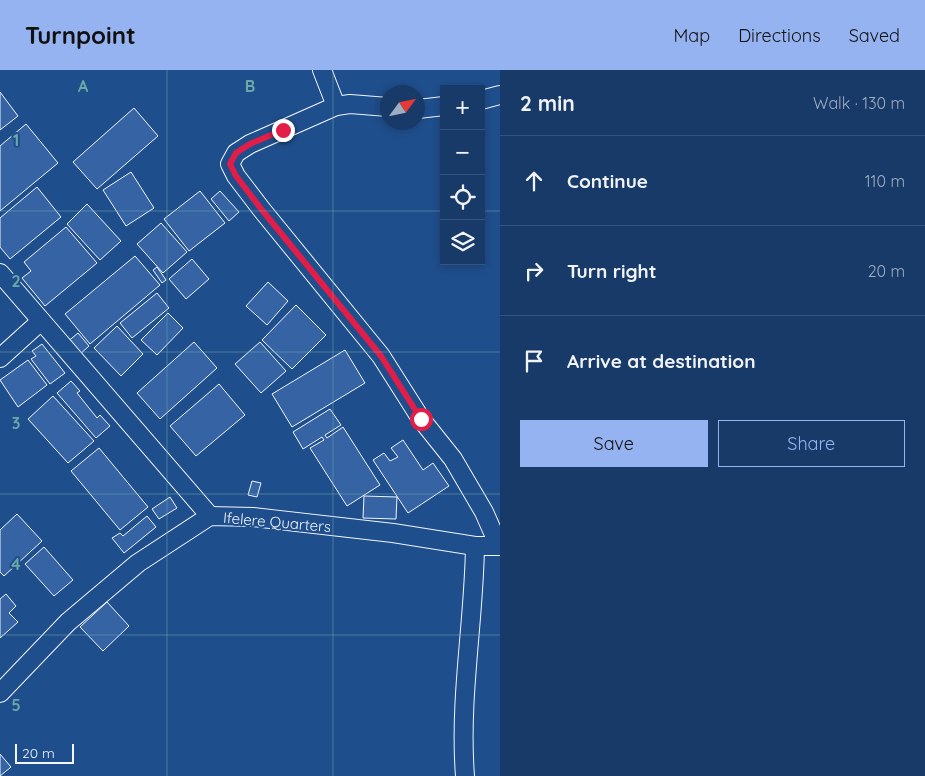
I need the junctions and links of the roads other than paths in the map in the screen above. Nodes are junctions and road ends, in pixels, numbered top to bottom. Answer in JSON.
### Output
{"nodes":[{"id":1,"x":322,"y":70,"type":"edge"},
{"id":2,"x":500,"y":96,"type":"edge"},
{"id":3,"x":485,"y":99,"type":"edge"},
{"id":4,"x":336,"y":106,"type":"junction"},
{"id":5,"x":380,"y":106,"type":"edge"},
{"id":6,"x":440,"y":106,"type":"edge"},
{"id":7,"x":425,"y":108,"type":"edge"},
{"id":8,"x":0,"y":273,"type":"edge"},
{"id":9,"x":40,"y":321,"type":"junction"},
{"id":10,"x":0,"y":358,"type":"edge"},
{"id":11,"x":210,"y":516,"type":"junction"},
{"id":12,"x":475,"y":546,"type":"junction"},
{"id":13,"x":500,"y":546,"type":"edge"},
{"id":14,"x":0,"y":693,"type":"edge"},
{"id":15,"x":465,"y":776,"type":"edge"}],
"edges":[{"from":1,"to":4,"type":"street"},
{"from":2,"to":3,"type":"street"},
{"from":4,"to":5,"type":"street"},
{"from":4,"to":13,"type":"street"},
{"from":6,"to":7,"type":"street"},
{"from":8,"to":9,"type":"street"},
{"from":9,"to":10,"type":"street"},
{"from":9,"to":11,"type":"street"},
{"from":11,"to":12,"type":"street","name":"Ifelere Quarters"},
{"from":11,"to":14,"type":"street","name":"Ifelere Quarters"},
{"from":12,"to":13,"type":"street","name":"Ifelere Quarters"},
{"from":12,"to":15,"type":"street"}]}
